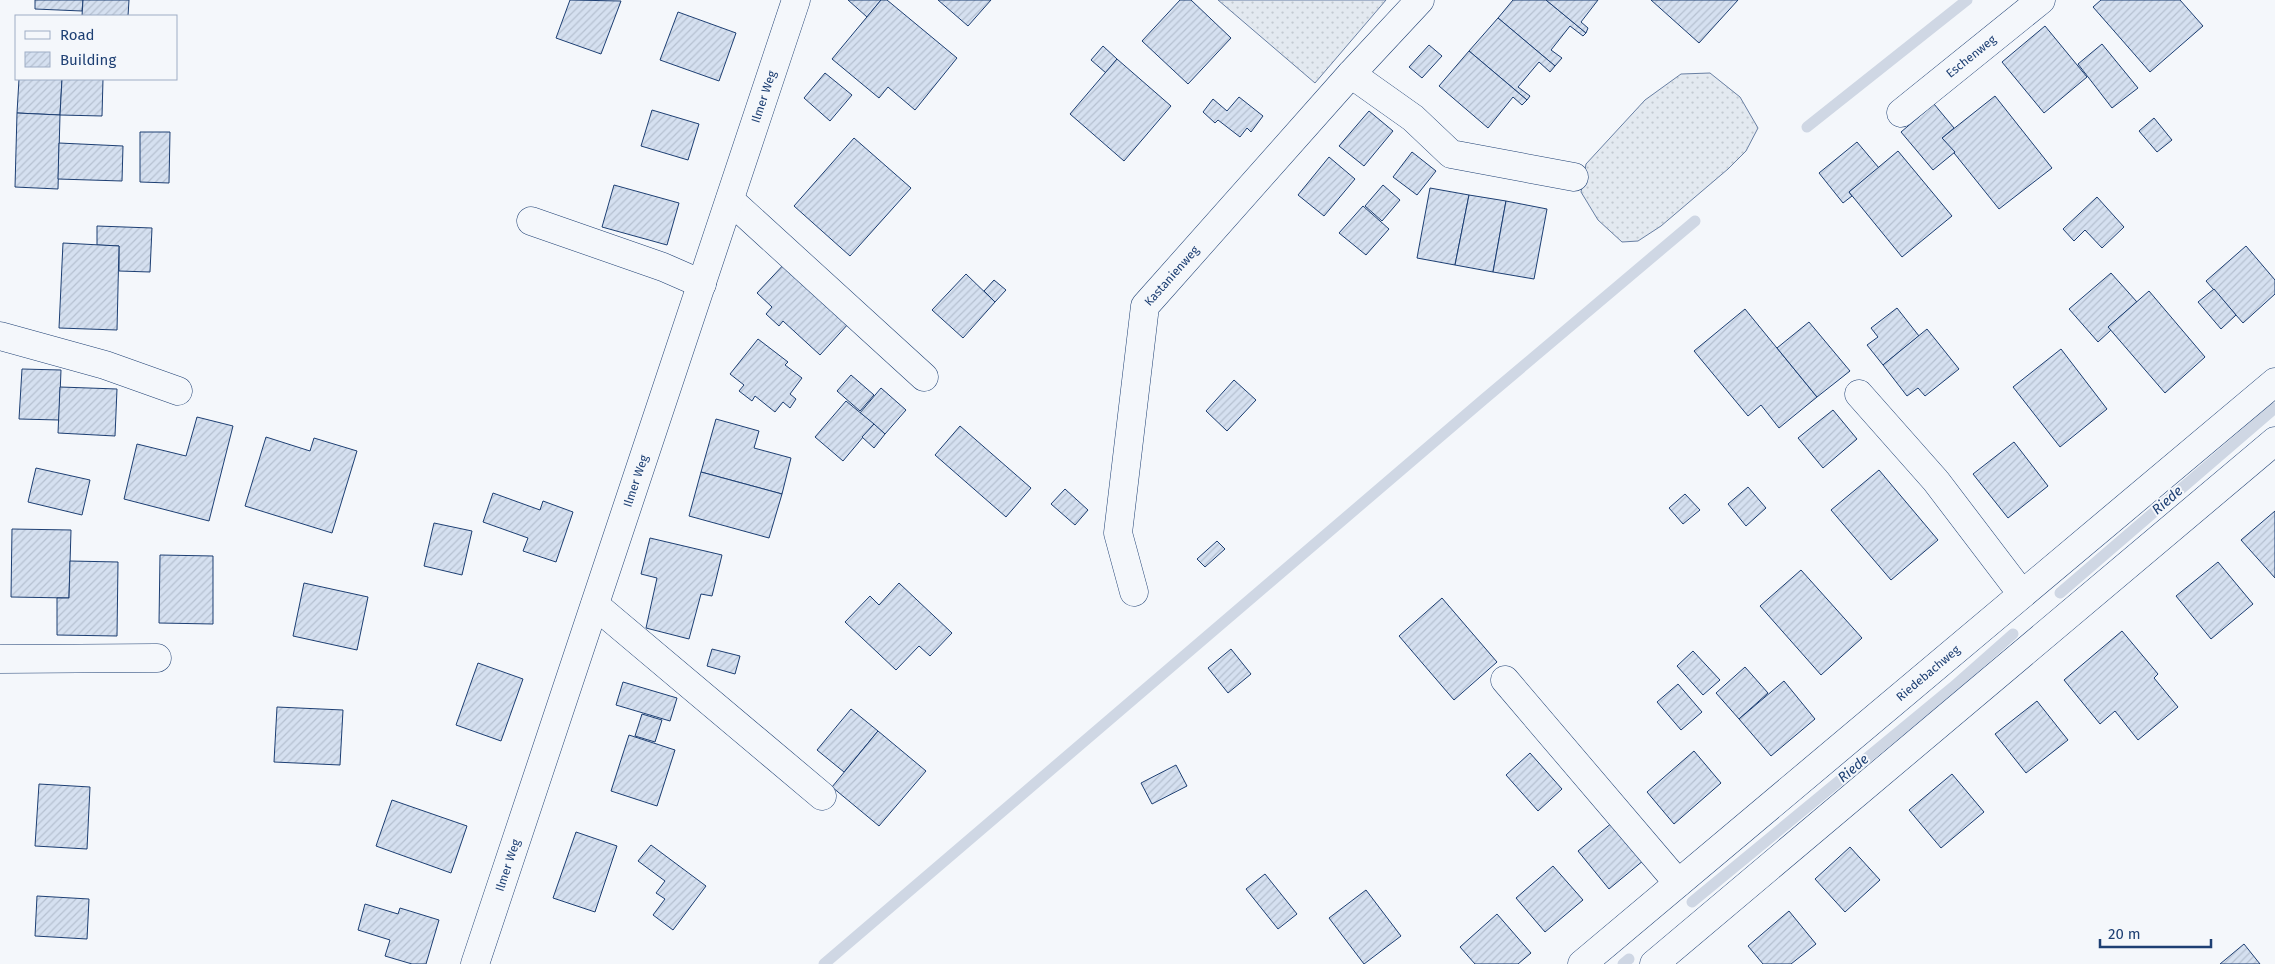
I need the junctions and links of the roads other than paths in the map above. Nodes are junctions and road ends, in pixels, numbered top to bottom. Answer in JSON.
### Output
{"nodes":[{"id":1,"x":796,"y":0,"type":"edge"},
{"id":2,"x":1420,"y":0,"type":"edge"},
{"id":3,"x":2041,"y":0,"type":"edge"},
{"id":4,"x":1351,"y":74,"type":"junction"},
{"id":5,"x":1901,"y":113,"type":"dead end"},
{"id":6,"x":1574,"y":177,"type":"dead end"},
{"id":7,"x":730,"y":200,"type":"junction"},
{"id":8,"x":531,"y":220,"type":"dead end"},
{"id":9,"x":702,"y":284,"type":"junction"},
{"id":10,"x":0,"y":336,"type":"edge"},
{"id":11,"x":924,"y":376,"type":"dead end"},
{"id":12,"x":2275,"y":382,"type":"edge"},
{"id":13,"x":178,"y":392,"type":"dead end"},
{"id":14,"x":1859,"y":394,"type":"dead end"},
{"id":15,"x":2275,"y":441,"type":"edge"},
{"id":16,"x":1134,"y":592,"type":"dead end"},
{"id":17,"x":2022,"y":594,"type":"junction"},
{"id":18,"x":595,"y":605,"type":"junction"},
{"id":19,"x":157,"y":658,"type":"dead end"},
{"id":20,"x":0,"y":659,"type":"edge"},
{"id":21,"x":1505,"y":680,"type":"dead end"},
{"id":22,"x":822,"y":796,"type":"dead end"},
{"id":23,"x":1678,"y":884,"type":"junction"},
{"id":24,"x":476,"y":964,"type":"edge"},
{"id":25,"x":1582,"y":964,"type":"edge"},
{"id":26,"x":1654,"y":964,"type":"edge"}],
"edges":[{"from":1,"to":7,"type":"street","name":"Ilmer Weg"},
{"from":2,"to":4,"type":"street","name":"Kastanienweg"},
{"from":3,"to":5,"type":"street","name":"Eschenweg"},
{"from":4,"to":6,"type":"street"},
{"from":4,"to":16,"type":"street","name":"Kastanienweg"},
{"from":7,"to":9,"type":"street","name":"Ilmer Weg"},
{"from":7,"to":11,"type":"street"},
{"from":8,"to":9,"type":"street"},
{"from":9,"to":18,"type":"street","name":"Ilmer Weg"},
{"from":10,"to":13,"type":"street"},
{"from":12,"to":17,"type":"street","name":"Riedebachweg"},
{"from":14,"to":17,"type":"street"},
{"from":15,"to":26,"type":"street"},
{"from":17,"to":23,"type":"street","name":"Riedebachweg"},
{"from":18,"to":22,"type":"street"},
{"from":18,"to":24,"type":"street","name":"Ilmer Weg"},
{"from":19,"to":20,"type":"street"},
{"from":21,"to":23,"type":"street"},
{"from":23,"to":25,"type":"street","name":"Riedebachweg"}]}
